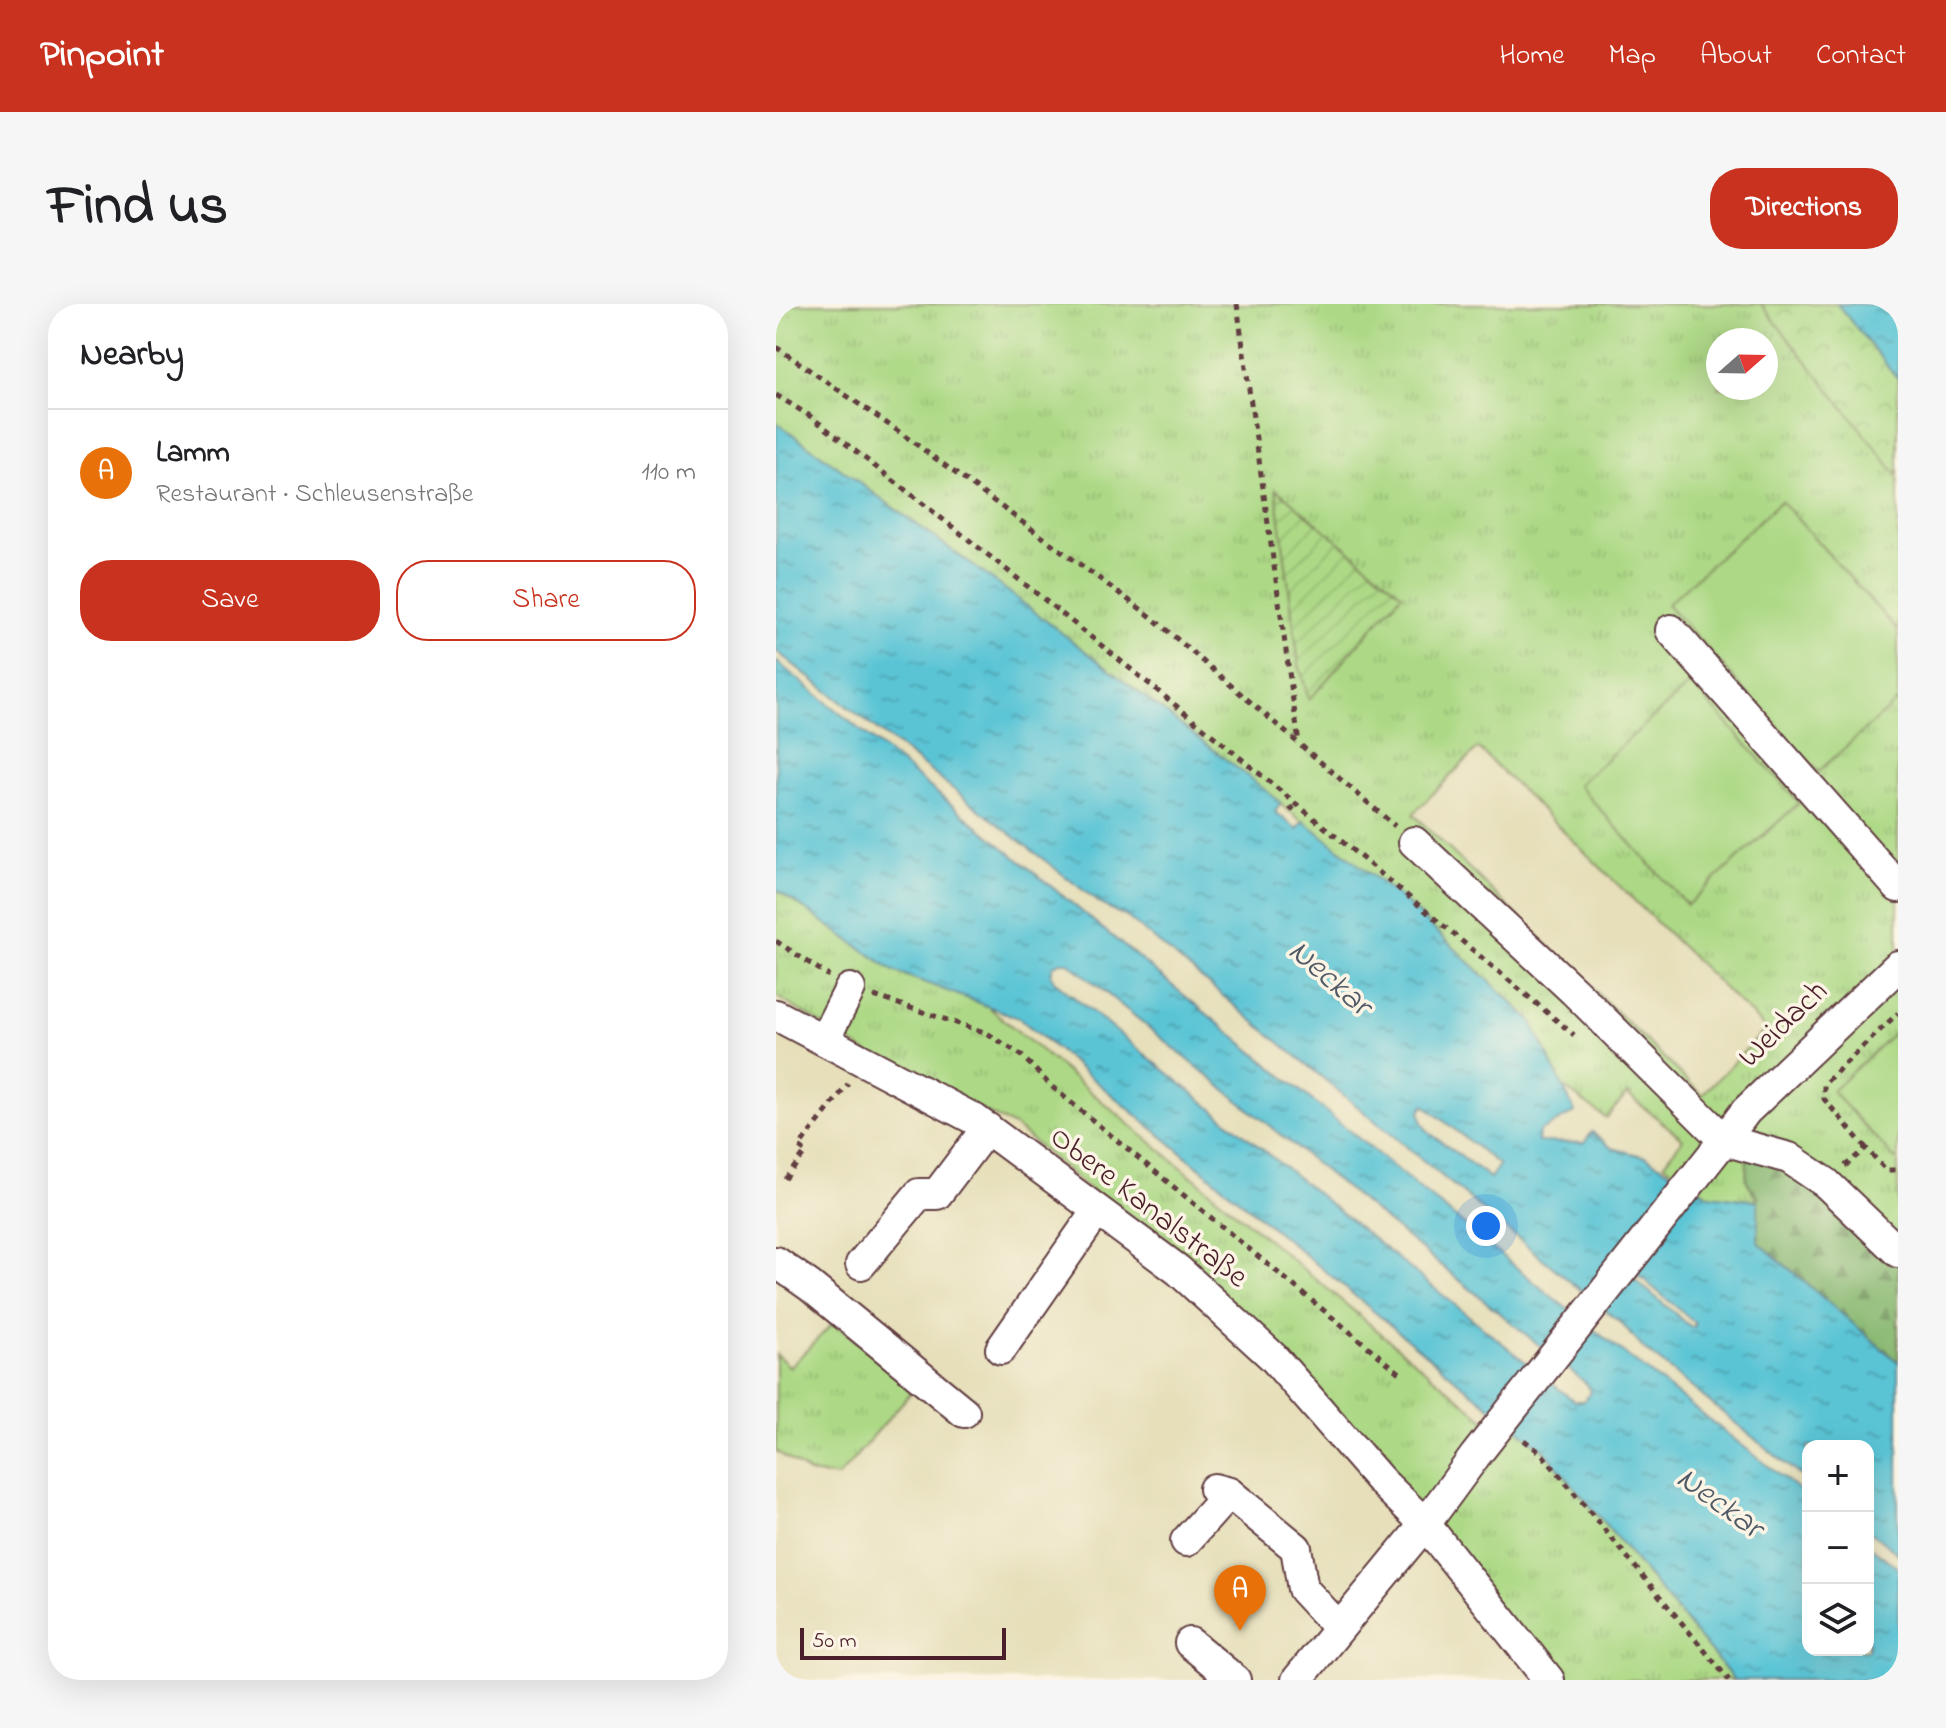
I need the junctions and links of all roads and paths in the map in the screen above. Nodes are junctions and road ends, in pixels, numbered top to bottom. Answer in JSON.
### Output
{"nodes":[{"id":1,"x":1237,"y":304,"type":"edge"},
{"id":2,"x":776,"y":347,"type":"edge"},
{"id":3,"x":776,"y":395,"type":"edge"},
{"id":4,"x":1671,"y":630,"type":"dead end"},
{"id":5,"x":1299,"y":744,"type":"junction"},
{"id":6,"x":1287,"y":796,"type":"dead end"},
{"id":7,"x":1296,"y":804,"type":"dead end"},
{"id":8,"x":1290,"y":811,"type":"dead end"},
{"id":9,"x":1414,"y":842,"type":"joint"},
{"id":10,"x":1898,"y":887,"type":"edge"},
{"id":11,"x":776,"y":941,"type":"edge"},
{"id":12,"x":1898,"y":966,"type":"edge"},
{"id":13,"x":850,"y":989,"type":"junction"},
{"id":14,"x":1898,"y":1013,"type":"edge"},
{"id":15,"x":776,"y":1015,"type":"edge"},
{"id":16,"x":824,"y":1040,"type":"junction"},
{"id":17,"x":865,"y":1061,"type":"junction"},
{"id":18,"x":987,"y":1128,"type":"junction"},
{"id":19,"x":1724,"y":1140,"type":"junction"},
{"id":20,"x":1866,"y":1148,"type":"junction"},
{"id":21,"x":1898,"y":1170,"type":"edge"},
{"id":22,"x":785,"y":1179,"type":"dead end"},
{"id":23,"x":1826,"y":1183,"type":"junction"},
{"id":24,"x":1097,"y":1211,"type":"junction"},
{"id":25,"x":1898,"y":1252,"type":"edge"},
{"id":26,"x":776,"y":1262,"type":"edge"},
{"id":27,"x":861,"y":1264,"type":"dead end"},
{"id":28,"x":1001,"y":1349,"type":"dead end"},
{"id":29,"x":1400,"y":1373,"type":"dead end"},
{"id":30,"x":964,"y":1412,"type":"dead end"},
{"id":31,"x":1517,"y":1434,"type":"dead end"},
{"id":32,"x":1425,"y":1524,"type":"junction"},
{"id":33,"x":1186,"y":1541,"type":"dead end"},
{"id":34,"x":1339,"y":1628,"type":"junction"},
{"id":35,"x":1190,"y":1643,"type":"dead end"},
{"id":36,"x":1235,"y":1680,"type":"edge"},
{"id":37,"x":1298,"y":1680,"type":"edge"},
{"id":38,"x":1549,"y":1680,"type":"edge"},
{"id":39,"x":1729,"y":1680,"type":"edge"}],
"edges":[{"from":1,"to":5,"type":"path"},
{"from":2,"to":5,"type":"path"},
{"from":3,"to":6,"type":"path"},
{"from":4,"to":10,"type":"street"},
{"from":5,"to":9,"type":"path"},
{"from":7,"to":8,"type":"path"},
{"from":9,"to":19,"type":"street"},
{"from":11,"to":13,"type":"path"},
{"from":12,"to":19,"type":"street","name":"Weidach"},
{"from":13,"to":16,"type":"street"},
{"from":13,"to":29,"type":"path"},
{"from":14,"to":20,"type":"path"},
{"from":15,"to":16,"type":"street","name":"Obere Kanalstraße"},
{"from":16,"to":17,"type":"street","name":"Obere Kanalstraße"},
{"from":17,"to":18,"type":"street","name":"Obere Kanalstraße"},
{"from":17,"to":22,"type":"path"},
{"from":18,"to":24,"type":"street","name":"Obere Kanalstraße"},
{"from":18,"to":27,"type":"street"},
{"from":19,"to":23,"type":"street"},
{"from":19,"to":32,"type":"street","name":"Weidach"},
{"from":20,"to":21,"type":"path"},
{"from":20,"to":23,"type":"path"},
{"from":23,"to":25,"type":"street"},
{"from":24,"to":28,"type":"street"},
{"from":24,"to":32,"type":"street","name":"Obere Kanalstraße"},
{"from":26,"to":30,"type":"street"},
{"from":31,"to":39,"type":"path"},
{"from":32,"to":34,"type":"street","name":"Weidach"},
{"from":32,"to":38,"type":"street","name":"Obere Kanalstraße"},
{"from":33,"to":34,"type":"street"},
{"from":34,"to":37,"type":"street","name":"Weidach"},
{"from":35,"to":36,"type":"street"}]}
